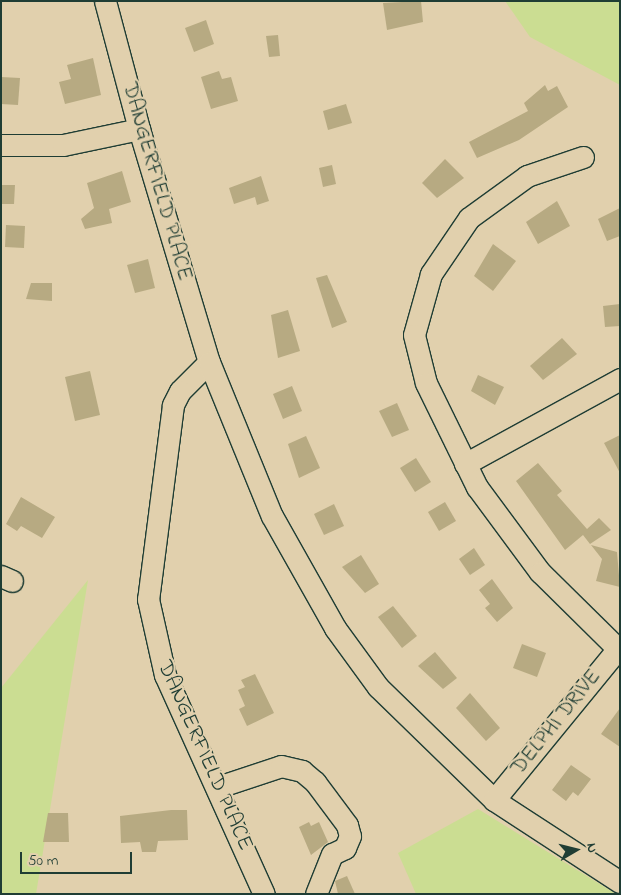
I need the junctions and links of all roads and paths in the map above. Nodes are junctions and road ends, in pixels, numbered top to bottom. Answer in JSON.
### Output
{"nodes":[{"id":1,"x":106,"y":1,"type":"edge"},
{"id":2,"x":139,"y":129,"type":"junction"},
{"id":3,"x":1,"y":145,"type":"edge"},
{"id":4,"x":583,"y":157,"type":"dead end"},
{"id":5,"x":209,"y":362,"type":"junction"},
{"id":6,"x":620,"y":378,"type":"edge"},
{"id":7,"x":465,"y":464,"type":"junction"},
{"id":8,"x":618,"y":647,"type":"edge"},
{"id":9,"x":218,"y":787,"type":"junction"},
{"id":10,"x":494,"y":800,"type":"junction"},
{"id":11,"x":620,"y":882,"type":"edge"},
{"id":12,"x":264,"y":894,"type":"edge"},
{"id":13,"x":316,"y":894,"type":"edge"}],
"edges":[{"from":1,"to":2,"type":"street","name":"DANGERFIELD PLACE"},
{"from":2,"to":3,"type":"street"},
{"from":2,"to":5,"type":"street","name":"DANGERFIELD PLACE"},
{"from":4,"to":7,"type":"street"},
{"from":5,"to":9,"type":"street","name":"DANGERFIELD PLACE"},
{"from":5,"to":10,"type":"street","name":"DANGERFIELD PLACE"},
{"from":6,"to":7,"type":"street"},
{"from":7,"to":8,"type":"street"},
{"from":8,"to":10,"type":"street","name":"DELPHI DRIVE"},
{"from":9,"to":12,"type":"street","name":"DANGERFIELD PLACE"},
{"from":9,"to":13,"type":"street"},
{"from":10,"to":11,"type":"street","name":"DANGERFIELD PLACE"}]}
